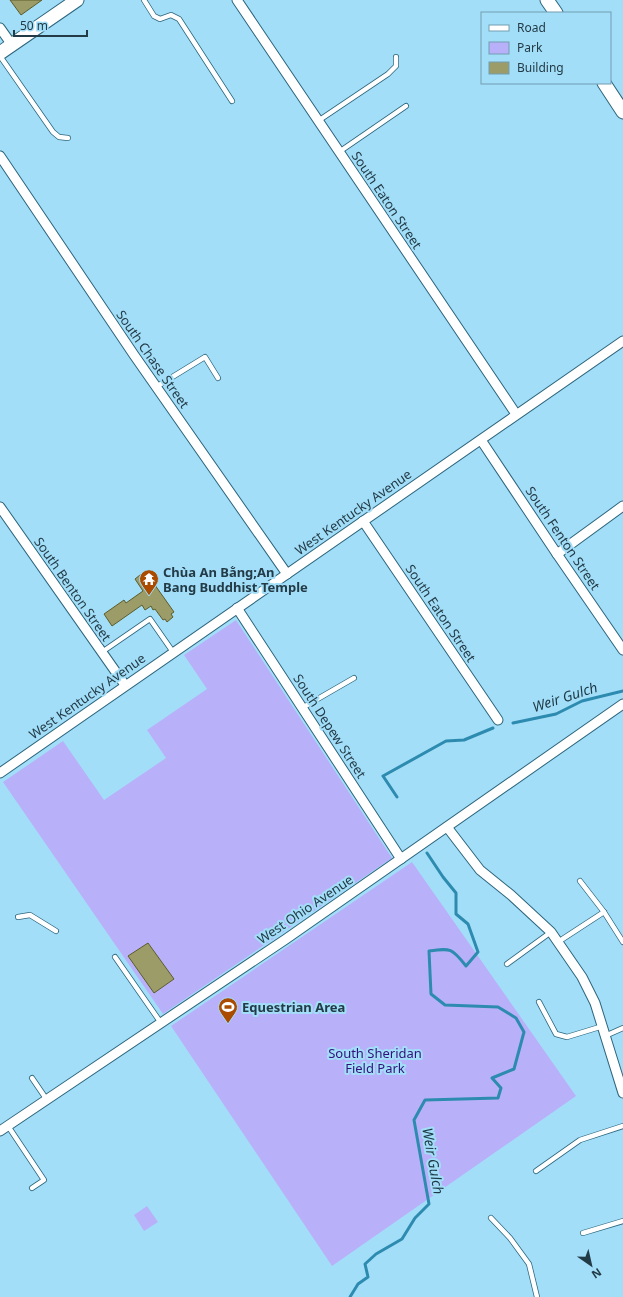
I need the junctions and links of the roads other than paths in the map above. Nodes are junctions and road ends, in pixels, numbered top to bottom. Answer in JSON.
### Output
{"nodes":[{"id":1,"x":77,"y":0,"type":"edge"},
{"id":2,"x":144,"y":0,"type":"edge"},
{"id":3,"x":237,"y":0,"type":"edge"},
{"id":4,"x":547,"y":0,"type":"edge"},
{"id":5,"x":555,"y":12,"type":"edge"},
{"id":6,"x":0,"y":28,"type":"edge"},
{"id":7,"x":12,"y":45,"type":"junction"},
{"id":8,"x":0,"y":53,"type":"edge"},
{"id":9,"x":0,"y":56,"type":"edge"},
{"id":10,"x":396,"y":57,"type":"dead end"},
{"id":11,"x":605,"y":84,"type":"edge"},
{"id":12,"x":232,"y":101,"type":"dead end"},
{"id":13,"x":406,"y":106,"type":"dead end"},
{"id":14,"x":623,"y":112,"type":"edge"},
{"id":15,"x":318,"y":121,"type":"junction"},
{"id":16,"x":68,"y":138,"type":"dead end"},
{"id":17,"x":339,"y":152,"type":"junction"},
{"id":18,"x":0,"y":156,"type":"edge"},
{"id":19,"x":623,"y":341,"type":"edge"},
{"id":20,"x":218,"y":378,"type":"dead end"},
{"id":21,"x":156,"y":387,"type":"junction"},
{"id":22,"x":516,"y":414,"type":"junction"},
{"id":23,"x":481,"y":440,"type":"junction"},
{"id":24,"x":623,"y":506,"type":"edge"},
{"id":25,"x":0,"y":507,"type":"edge"},
{"id":26,"x":362,"y":521,"type":"junction"},
{"id":27,"x":557,"y":554,"type":"junction"},
{"id":28,"x":287,"y":574,"type":"junction"},
{"id":29,"x":237,"y":608,"type":"junction"},
{"id":30,"x":623,"y":650,"type":"edge"},
{"id":31,"x":102,"y":652,"type":"junction"},
{"id":32,"x":173,"y":652,"type":"junction"},
{"id":33,"x":354,"y":678,"type":"dead end"},
{"id":34,"x":125,"y":686,"type":"junction"},
{"id":35,"x":623,"y":704,"type":"edge"},
{"id":36,"x":302,"y":708,"type":"junction"},
{"id":37,"x":498,"y":720,"type":"dead end"},
{"id":38,"x":0,"y":773,"type":"edge"},
{"id":39,"x":447,"y":827,"type":"junction"},
{"id":40,"x":402,"y":859,"type":"junction"},
{"id":41,"x":580,"y":881,"type":"dead end"},
{"id":42,"x":604,"y":912,"type":"junction"},
{"id":43,"x":18,"y":917,"type":"dead end"},
{"id":44,"x":56,"y":931,"type":"dead end"},
{"id":45,"x":551,"y":932,"type":"junction"},
{"id":46,"x":558,"y":942,"type":"junction"},
{"id":47,"x":623,"y":942,"type":"edge"},
{"id":48,"x":115,"y":957,"type":"dead end"},
{"id":49,"x":507,"y":964,"type":"dead end"},
{"id":50,"x":539,"y":1002,"type":"dead end"},
{"id":51,"x":161,"y":1023,"type":"junction"},
{"id":52,"x":603,"y":1026,"type":"junction"},
{"id":53,"x":623,"y":1028,"type":"edge"},
{"id":54,"x":605,"y":1036,"type":"junction"},
{"id":55,"x":32,"y":1078,"type":"dead end"},
{"id":56,"x":623,"y":1090,"type":"edge"},
{"id":57,"x":47,"y":1100,"type":"junction"},
{"id":58,"x":8,"y":1126,"type":"junction"},
{"id":59,"x":623,"y":1126,"type":"edge"},
{"id":60,"x":0,"y":1132,"type":"edge"},
{"id":61,"x":536,"y":1171,"type":"dead end"},
{"id":62,"x":32,"y":1188,"type":"dead end"},
{"id":63,"x":491,"y":1218,"type":"dead end"},
{"id":64,"x":623,"y":1221,"type":"edge"},
{"id":65,"x":584,"y":1233,"type":"dead end"},
{"id":66,"x":537,"y":1297,"type":"edge"}],
"edges":[{"from":1,"to":7,"type":"main road"},
{"from":2,"to":12,"type":"lane"},
{"from":3,"to":15,"type":"street","name":"South Eaton Street"},
{"from":4,"to":5,"type":"main road"},
{"from":6,"to":7,"type":"street"},
{"from":7,"to":8,"type":"main road"},
{"from":9,"to":16,"type":"lane"},
{"from":10,"to":15,"type":"lane"},
{"from":11,"to":14,"type":"main road"},
{"from":13,"to":17,"type":"lane"},
{"from":15,"to":17,"type":"street","name":"South Eaton Street"},
{"from":17,"to":22,"type":"street","name":"South Eaton Street"},
{"from":18,"to":21,"type":"street","name":"South Chase Street"},
{"from":19,"to":22,"type":"street","name":"West Kentucky Avenue"},
{"from":20,"to":21,"type":"lane"},
{"from":21,"to":28,"type":"street","name":"South Chase Street"},
{"from":22,"to":23,"type":"street","name":"West Kentucky Avenue"},
{"from":23,"to":26,"type":"street","name":"West Kentucky Avenue"},
{"from":23,"to":27,"type":"street","name":"South Fenton Street"},
{"from":24,"to":27,"type":"street"},
{"from":25,"to":31,"type":"street","name":"South Benton Street"},
{"from":26,"to":28,"type":"street","name":"West Kentucky Avenue"},
{"from":26,"to":37,"type":"street","name":"South Eaton Street"},
{"from":27,"to":30,"type":"street","name":"South Fenton Street"},
{"from":28,"to":29,"type":"street","name":"West Kentucky Avenue"},
{"from":29,"to":32,"type":"street","name":"West Kentucky Avenue"},
{"from":29,"to":36,"type":"street","name":"South Depew Street"},
{"from":31,"to":32,"type":"lane"},
{"from":31,"to":34,"type":"street","name":"South Benton Street"},
{"from":32,"to":34,"type":"street","name":"West Kentucky Avenue"},
{"from":33,"to":36,"type":"lane"},
{"from":34,"to":38,"type":"street","name":"West Kentucky Avenue"},
{"from":35,"to":39,"type":"street","name":"West Ohio Avenue"},
{"from":36,"to":40,"type":"street","name":"South Depew Street"},
{"from":39,"to":40,"type":"street","name":"West Ohio Avenue"},
{"from":39,"to":45,"type":"street"},
{"from":40,"to":51,"type":"street","name":"West Ohio Avenue"},
{"from":41,"to":42,"type":"lane"},
{"from":42,"to":46,"type":"lane"},
{"from":42,"to":47,"type":"lane"},
{"from":43,"to":44,"type":"lane"},
{"from":45,"to":46,"type":"street"},
{"from":45,"to":49,"type":"lane"},
{"from":46,"to":52,"type":"street"},
{"from":48,"to":51,"type":"lane"},
{"from":50,"to":52,"type":"lane"},
{"from":51,"to":57,"type":"street","name":"West Ohio Avenue"},
{"from":52,"to":54,"type":"street"},
{"from":53,"to":54,"type":"lane"},
{"from":54,"to":56,"type":"street"},
{"from":55,"to":57,"type":"lane"},
{"from":57,"to":58,"type":"street","name":"West Ohio Avenue"},
{"from":58,"to":60,"type":"street","name":"West Ohio Avenue"},
{"from":58,"to":62,"type":"lane"},
{"from":59,"to":61,"type":"lane"},
{"from":63,"to":66,"type":"lane"},
{"from":64,"to":65,"type":"lane"}]}
